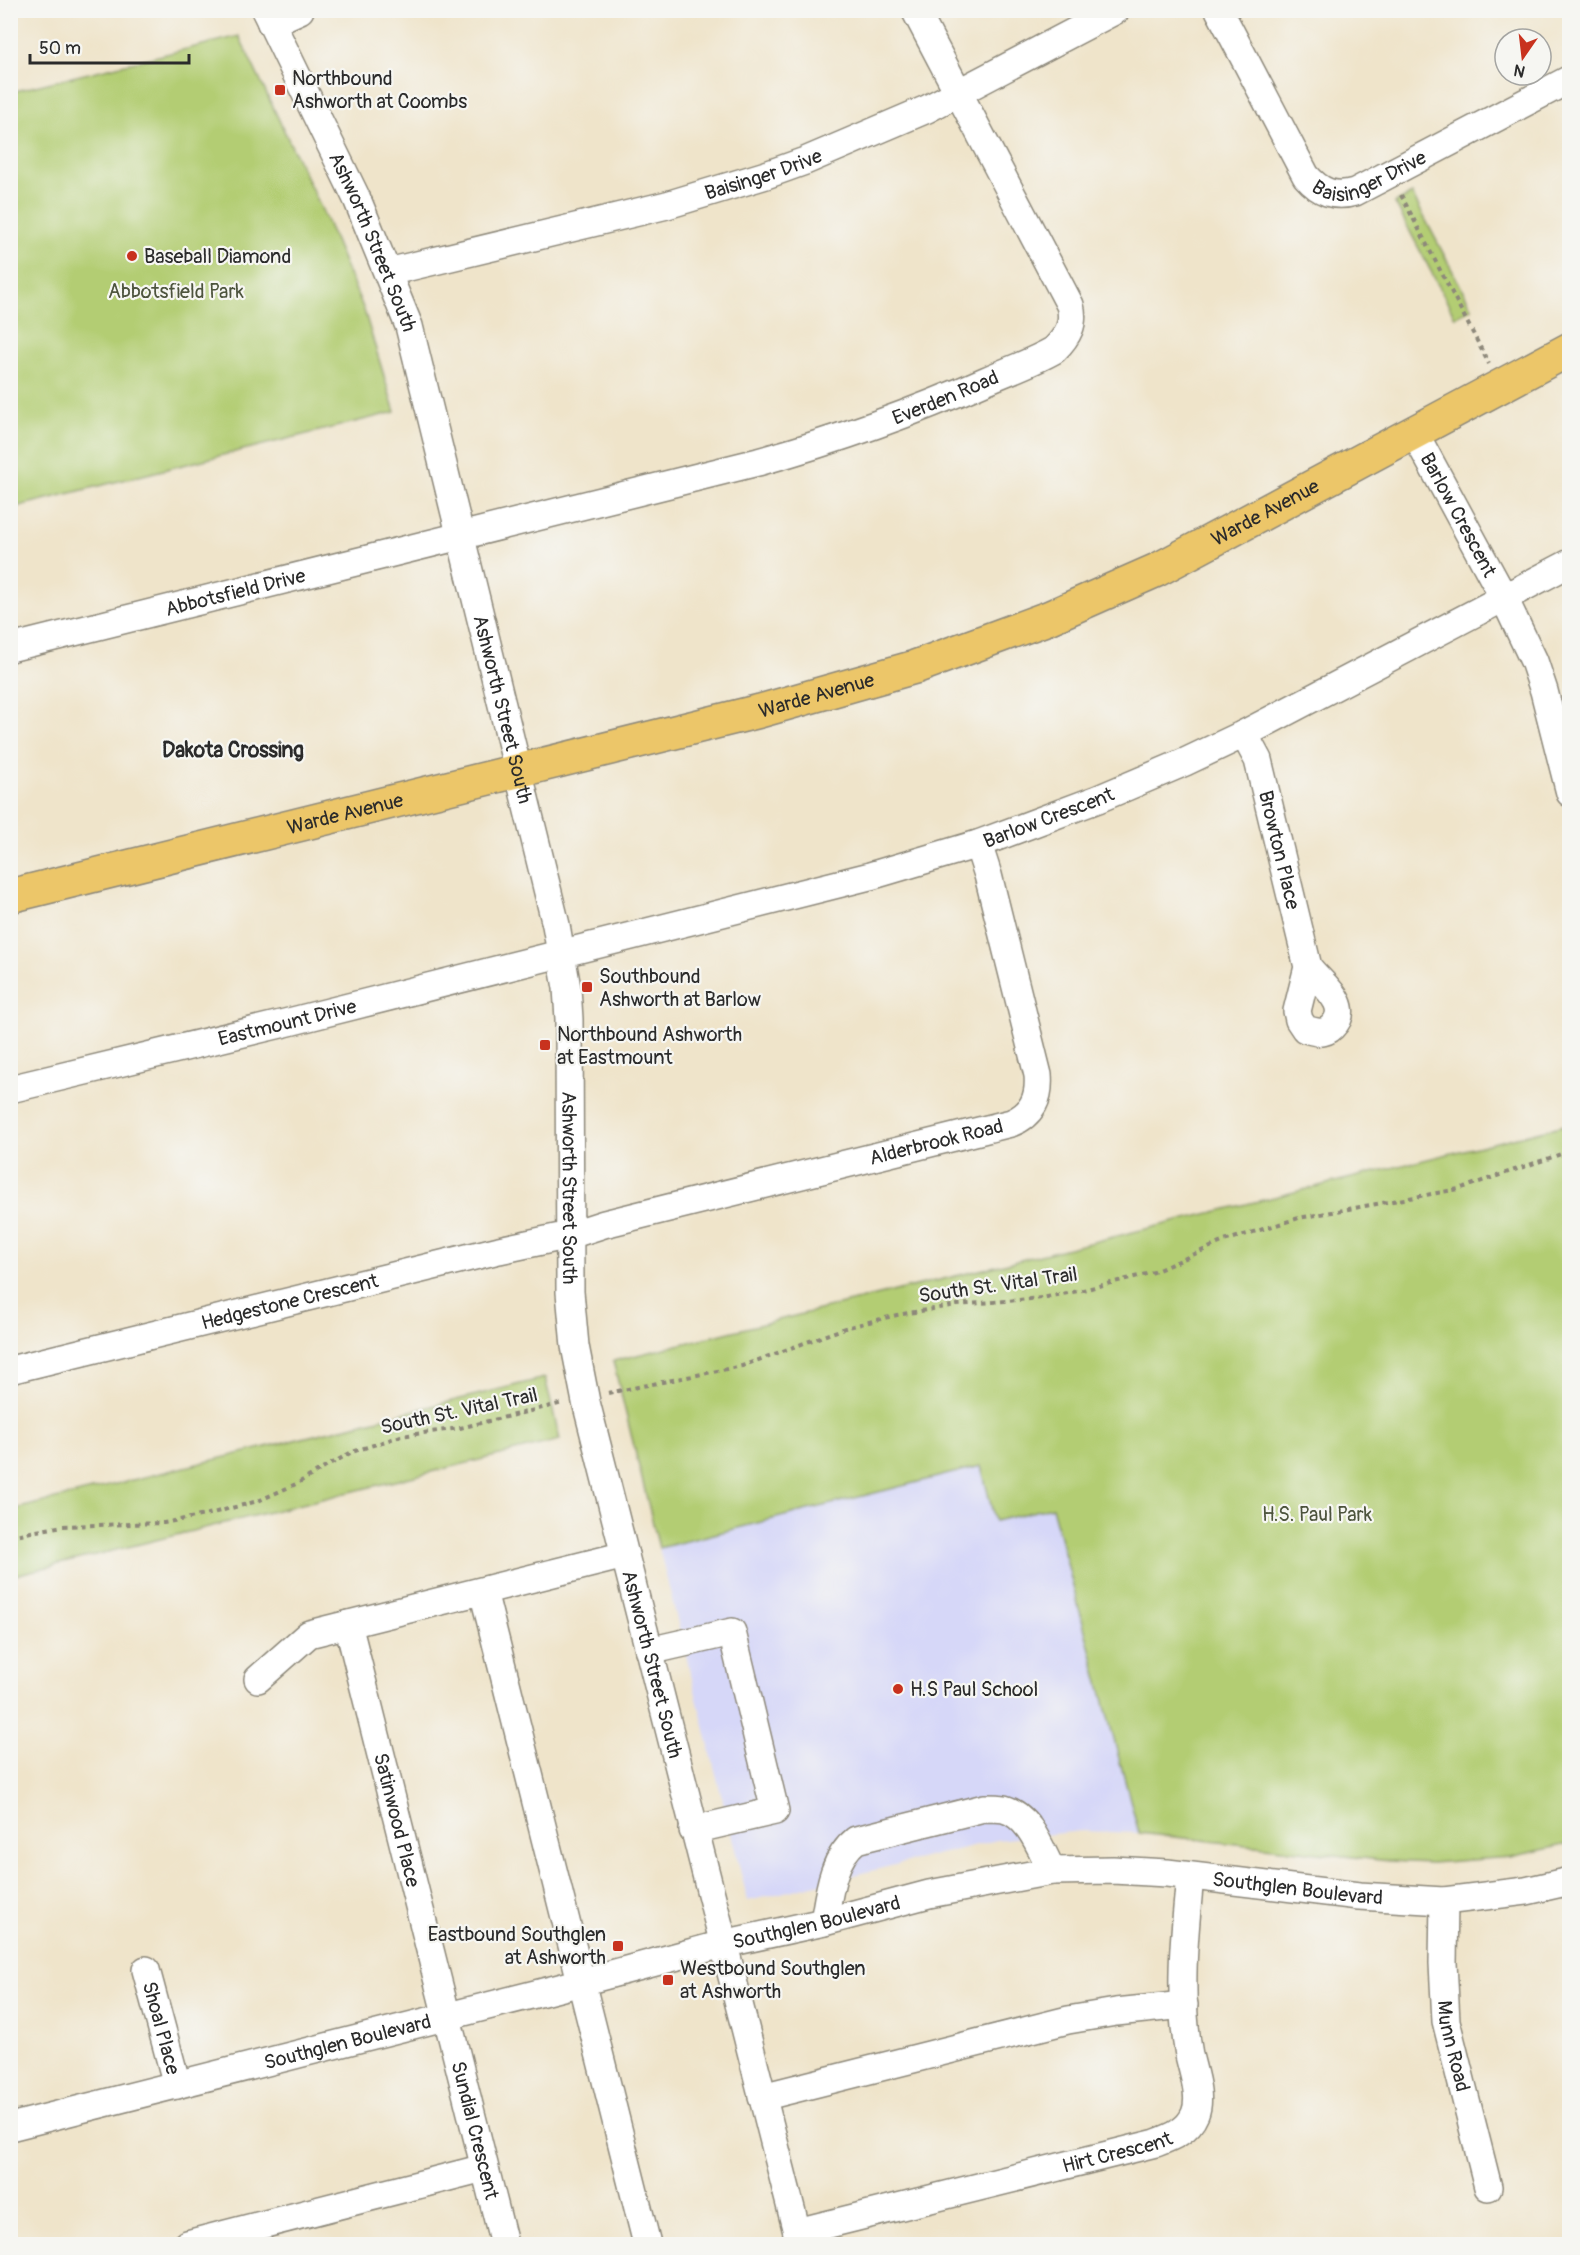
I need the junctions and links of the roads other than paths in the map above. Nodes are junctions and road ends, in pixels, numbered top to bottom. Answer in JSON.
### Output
{"nodes":[{"id":1,"x":300,"y":10,"type":"edge"},
{"id":2,"x":915,"y":10,"type":"edge"},
{"id":3,"x":1116,"y":10,"type":"edge"},
{"id":4,"x":1219,"y":10,"type":"edge"},
{"id":5,"x":268,"y":17,"type":"edge"},
{"id":6,"x":1569,"y":80,"type":"edge"},
{"id":7,"x":958,"y":93,"type":"junction"},
{"id":8,"x":388,"y":272,"type":"junction"},
{"id":9,"x":1569,"y":349,"type":"edge"},
{"id":10,"x":1414,"y":432,"type":"junction"},
{"id":11,"x":461,"y":537,"type":"junction"},
{"id":12,"x":1569,"y":563,"type":"edge"},
{"id":13,"x":1504,"y":598,"type":"junction"},
{"id":14,"x":10,"y":648,"type":"edge"},
{"id":15,"x":1244,"y":734,"type":"junction"},
{"id":16,"x":519,"y":770,"type":"junction"},
{"id":17,"x":1569,"y":793,"type":"edge"},
{"id":18,"x":978,"y":843,"type":"junction"},
{"id":19,"x":10,"y":896,"type":"edge"},
{"id":20,"x":562,"y":953,"type":"junction"},
{"id":21,"x":1308,"y":967,"type":"dead end"},
{"id":22,"x":10,"y":1089,"type":"edge"},
{"id":23,"x":570,"y":1235,"type":"junction"},
{"id":24,"x":10,"y":1370,"type":"edge"},
{"id":25,"x":625,"y":1555,"type":"junction"},
{"id":26,"x":483,"y":1591,"type":"junction"},
{"id":27,"x":348,"y":1624,"type":"junction"},
{"id":28,"x":649,"y":1652,"type":"junction"},
{"id":29,"x":258,"y":1678,"type":"dead end"},
{"id":30,"x":693,"y":1830,"type":"junction"},
{"id":31,"x":1052,"y":1871,"type":"junction"},
{"id":32,"x":1190,"y":1877,"type":"junction"},
{"id":33,"x":1569,"y":1881,"type":"edge"},
{"id":34,"x":1444,"y":1900,"type":"junction"},
{"id":35,"x":824,"y":1922,"type":"junction"},
{"id":36,"x":723,"y":1944,"type":"junction"},
{"id":37,"x":146,"y":1970,"type":"dead end"},
{"id":38,"x":580,"y":1982,"type":"junction"},
{"id":39,"x":1184,"y":2005,"type":"junction"},
{"id":40,"x":447,"y":2016,"type":"junction"},
{"id":41,"x":177,"y":2085,"type":"junction"},
{"id":42,"x":762,"y":2097,"type":"junction"},
{"id":43,"x":10,"y":2127,"type":"edge"},
{"id":44,"x":484,"y":2168,"type":"junction"},
{"id":45,"x":1488,"y":2187,"type":"dead end"},
{"id":46,"x":799,"y":2238,"type":"edge"},
{"id":47,"x":187,"y":2244,"type":"edge"},
{"id":48,"x":504,"y":2244,"type":"edge"},
{"id":49,"x":647,"y":2244,"type":"edge"}],
"edges":[{"from":1,"to":5,"type":"street"},
{"from":2,"to":7,"type":"street","name":"Everden Road"},
{"from":3,"to":7,"type":"street","name":"Baisinger Drive"},
{"from":4,"to":6,"type":"street","name":"Baisinger Drive"},
{"from":5,"to":8,"type":"street","name":"Ashworth Street South"},
{"from":7,"to":8,"type":"street","name":"Baisinger Drive"},
{"from":7,"to":11,"type":"street","name":"Everden Road"},
{"from":8,"to":11,"type":"street","name":"Ashworth Street South"},
{"from":9,"to":10,"type":"main road","name":"Warde Avenue"},
{"from":10,"to":13,"type":"street","name":"Barlow Crescent"},
{"from":10,"to":16,"type":"main road","name":"Warde Avenue"},
{"from":11,"to":14,"type":"street","name":"Abbotsfield Drive"},
{"from":11,"to":16,"type":"street","name":"Ashworth Street South"},
{"from":12,"to":13,"type":"street","name":"Barlow Crescent"},
{"from":13,"to":15,"type":"street","name":"Barlow Crescent"},
{"from":13,"to":17,"type":"street","name":"Barlow Crescent"},
{"from":15,"to":18,"type":"street","name":"Barlow Crescent"},
{"from":15,"to":21,"type":"street","name":"Browton Place"},
{"from":16,"to":19,"type":"main road","name":"Warde Avenue"},
{"from":16,"to":20,"type":"street","name":"Ashworth Street South"},
{"from":18,"to":20,"type":"street","name":"Barlow Crescent"},
{"from":18,"to":23,"type":"street","name":"Alderbrook Road"},
{"from":20,"to":22,"type":"street","name":"Eastmount Drive"},
{"from":20,"to":23,"type":"street","name":"Ashworth Street South"},
{"from":23,"to":24,"type":"street","name":"Hedgestone Crescent"},
{"from":23,"to":25,"type":"street","name":"Ashworth Street South"},
{"from":25,"to":26,"type":"street"},
{"from":25,"to":28,"type":"street","name":"Ashworth Street South"},
{"from":26,"to":27,"type":"street"},
{"from":26,"to":38,"type":"street"},
{"from":27,"to":29,"type":"street"},
{"from":27,"to":40,"type":"street","name":"Satinwood Place"},
{"from":28,"to":30,"type":"street","name":"Ashworth Street South"},
{"from":28,"to":30,"type":"street"},
{"from":30,"to":36,"type":"street","name":"Ashworth Street South"},
{"from":31,"to":32,"type":"street","name":"Southglen Boulevard"},
{"from":31,"to":35,"type":"street","name":"Southglen Boulevard"},
{"from":31,"to":35,"type":"street"},
{"from":32,"to":34,"type":"street","name":"Southglen Boulevard"},
{"from":32,"to":39,"type":"street","name":"Hirt Crescent"},
{"from":33,"to":34,"type":"street","name":"Southglen Boulevard"},
{"from":34,"to":45,"type":"street","name":"Munn Road"},
{"from":35,"to":36,"type":"street","name":"Southglen Boulevard"},
{"from":36,"to":38,"type":"street","name":"Southglen Boulevard"},
{"from":36,"to":42,"type":"street","name":"Ashworth Street South"},
{"from":37,"to":41,"type":"street","name":"Shoal Place"},
{"from":38,"to":40,"type":"street","name":"Southglen Boulevard"},
{"from":38,"to":49,"type":"street"},
{"from":39,"to":42,"type":"street"},
{"from":39,"to":46,"type":"street","name":"Hirt Crescent"},
{"from":40,"to":41,"type":"street","name":"Southglen Boulevard"},
{"from":40,"to":44,"type":"street","name":"Sundial Crescent"},
{"from":41,"to":43,"type":"street","name":"Southglen Boulevard"},
{"from":42,"to":46,"type":"street","name":"Ashworth Street South"},
{"from":44,"to":47,"type":"street"},
{"from":44,"to":48,"type":"street","name":"Sundial Crescent"}]}
